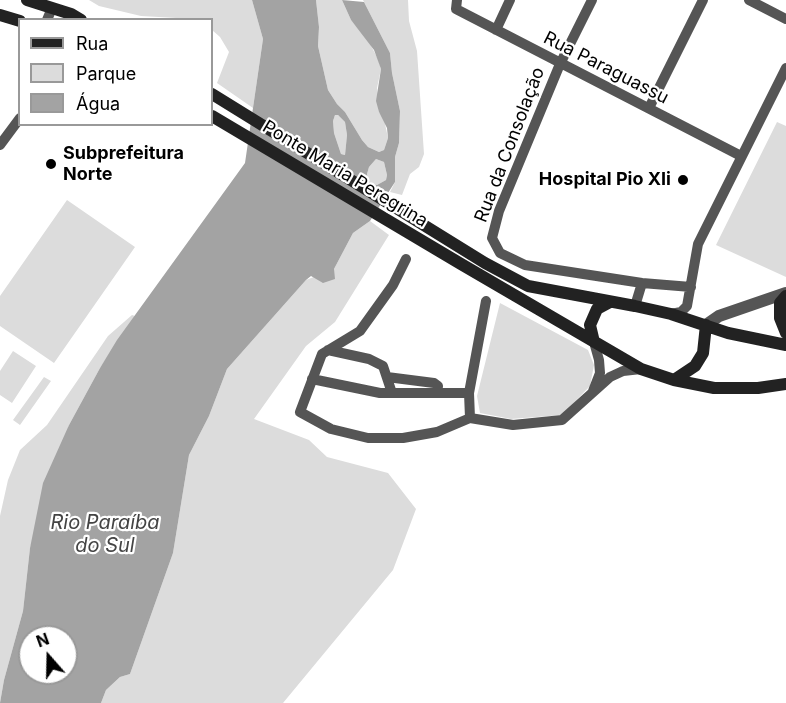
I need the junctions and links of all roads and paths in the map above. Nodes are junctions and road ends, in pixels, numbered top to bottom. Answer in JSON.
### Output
{"nodes":[{"id":1,"x":27,"y":0,"type":"edge"},
{"id":2,"x":510,"y":0,"type":"edge"},
{"id":3,"x":592,"y":0,"type":"edge"},
{"id":4,"x":703,"y":0,"type":"edge"},
{"id":5,"x":749,"y":0,"type":"edge"},
{"id":6,"x":457,"y":4,"type":"edge"},
{"id":7,"x":50,"y":14,"type":"edge"},
{"id":8,"x":0,"y":15,"type":"edge"},
{"id":9,"x":75,"y":18,"type":"edge"},
{"id":10,"x":786,"y":19,"type":"edge"},
{"id":11,"x":18,"y":20,"type":"edge"},
{"id":12,"x":496,"y":30,"type":"junction"},
{"id":13,"x":560,"y":64,"type":"junction"},
{"id":14,"x":786,"y":68,"type":"edge"},
{"id":15,"x":213,"y":95,"type":"edge"},
{"id":16,"x":649,"y":108,"type":"junction"},
{"id":17,"x":213,"y":117,"type":"edge"},
{"id":18,"x":18,"y":121,"type":"edge"},
{"id":19,"x":0,"y":145,"type":"edge"},
{"id":20,"x":741,"y":156,"type":"junction"},
{"id":21,"x":406,"y":259,"type":"dead end"},
{"id":22,"x":481,"y":268,"type":"junction"},
{"id":23,"x":642,"y":283,"type":"junction"},
{"id":24,"x":691,"y":287,"type":"junction"},
{"id":25,"x":786,"y":295,"type":"edge"},
{"id":26,"x":486,"y":301,"type":"dead end"},
{"id":27,"x":610,"y":302,"type":"junction"},
{"id":28,"x":635,"y":306,"type":"junction"},
{"id":29,"x":671,"y":314,"type":"junction"},
{"id":30,"x":706,"y":326,"type":"junction"},
{"id":31,"x":786,"y":333,"type":"edge"},
{"id":32,"x":594,"y":342,"type":"junction"},
{"id":33,"x":786,"y":345,"type":"edge"},
{"id":34,"x":328,"y":350,"type":"junction"},
{"id":35,"x":640,"y":369,"type":"junction"},
{"id":36,"x":387,"y":377,"type":"junction"},
{"id":37,"x":312,"y":379,"type":"junction"},
{"id":38,"x":674,"y":380,"type":"junction"},
{"id":39,"x":786,"y":384,"type":"edge"},
{"id":40,"x":593,"y":391,"type":"junction"},
{"id":41,"x":392,"y":393,"type":"junction"},
{"id":42,"x":437,"y":393,"type":"junction"},
{"id":43,"x":469,"y":393,"type":"junction"},
{"id":44,"x":470,"y":418,"type":"junction"}],
"edges":[{"from":1,"to":7,"type":"main road"},
{"from":2,"to":12,"type":"street"},
{"from":3,"to":13,"type":"street","name":"Rua da Consolação"},
{"from":4,"to":16,"type":"street"},
{"from":5,"to":10,"type":"street"},
{"from":6,"to":12,"type":"street","name":"Rua Paraguassu"},
{"from":7,"to":9,"type":"main road"},
{"from":8,"to":11,"type":"main road"},
{"from":12,"to":13,"type":"street","name":"Rua Paraguassu"},
{"from":13,"to":16,"type":"street","name":"Rua Paraguassu"},
{"from":13,"to":23,"type":"street","name":"Rua da Consolação"},
{"from":14,"to":20,"type":"street"},
{"from":15,"to":22,"type":"main road","name":"Ponte Maria Peregrina"},
{"from":16,"to":20,"type":"street","name":"Rua Paraguassu"},
{"from":17,"to":22,"type":"main road","name":"Ponte Maria Peregrina"},
{"from":18,"to":19,"type":"street"},
{"from":20,"to":24,"type":"street"},
{"from":21,"to":34,"type":"street"},
{"from":22,"to":27,"type":"main road"},
{"from":22,"to":32,"type":"main road"},
{"from":23,"to":24,"type":"street"},
{"from":23,"to":28,"type":"street"},
{"from":24,"to":29,"type":"street"},
{"from":25,"to":30,"type":"street"},
{"from":25,"to":31,"type":"main road"},
{"from":26,"to":43,"type":"street"},
{"from":27,"to":28,"type":"main road"},
{"from":27,"to":32,"type":"main road"},
{"from":28,"to":29,"type":"main road"},
{"from":29,"to":30,"type":"main road"},
{"from":30,"to":33,"type":"main road"},
{"from":30,"to":38,"type":"main road"},
{"from":32,"to":35,"type":"main road"},
{"from":32,"to":40,"type":"street"},
{"from":34,"to":36,"type":"street"},
{"from":34,"to":37,"type":"street"},
{"from":35,"to":38,"type":"main road"},
{"from":35,"to":40,"type":"street"},
{"from":36,"to":41,"type":"street"},
{"from":36,"to":42,"type":"street"},
{"from":37,"to":41,"type":"street"},
{"from":37,"to":44,"type":"street"},
{"from":38,"to":39,"type":"main road"},
{"from":40,"to":44,"type":"street"},
{"from":41,"to":42,"type":"street"},
{"from":42,"to":43,"type":"street"},
{"from":43,"to":44,"type":"street"}]}
